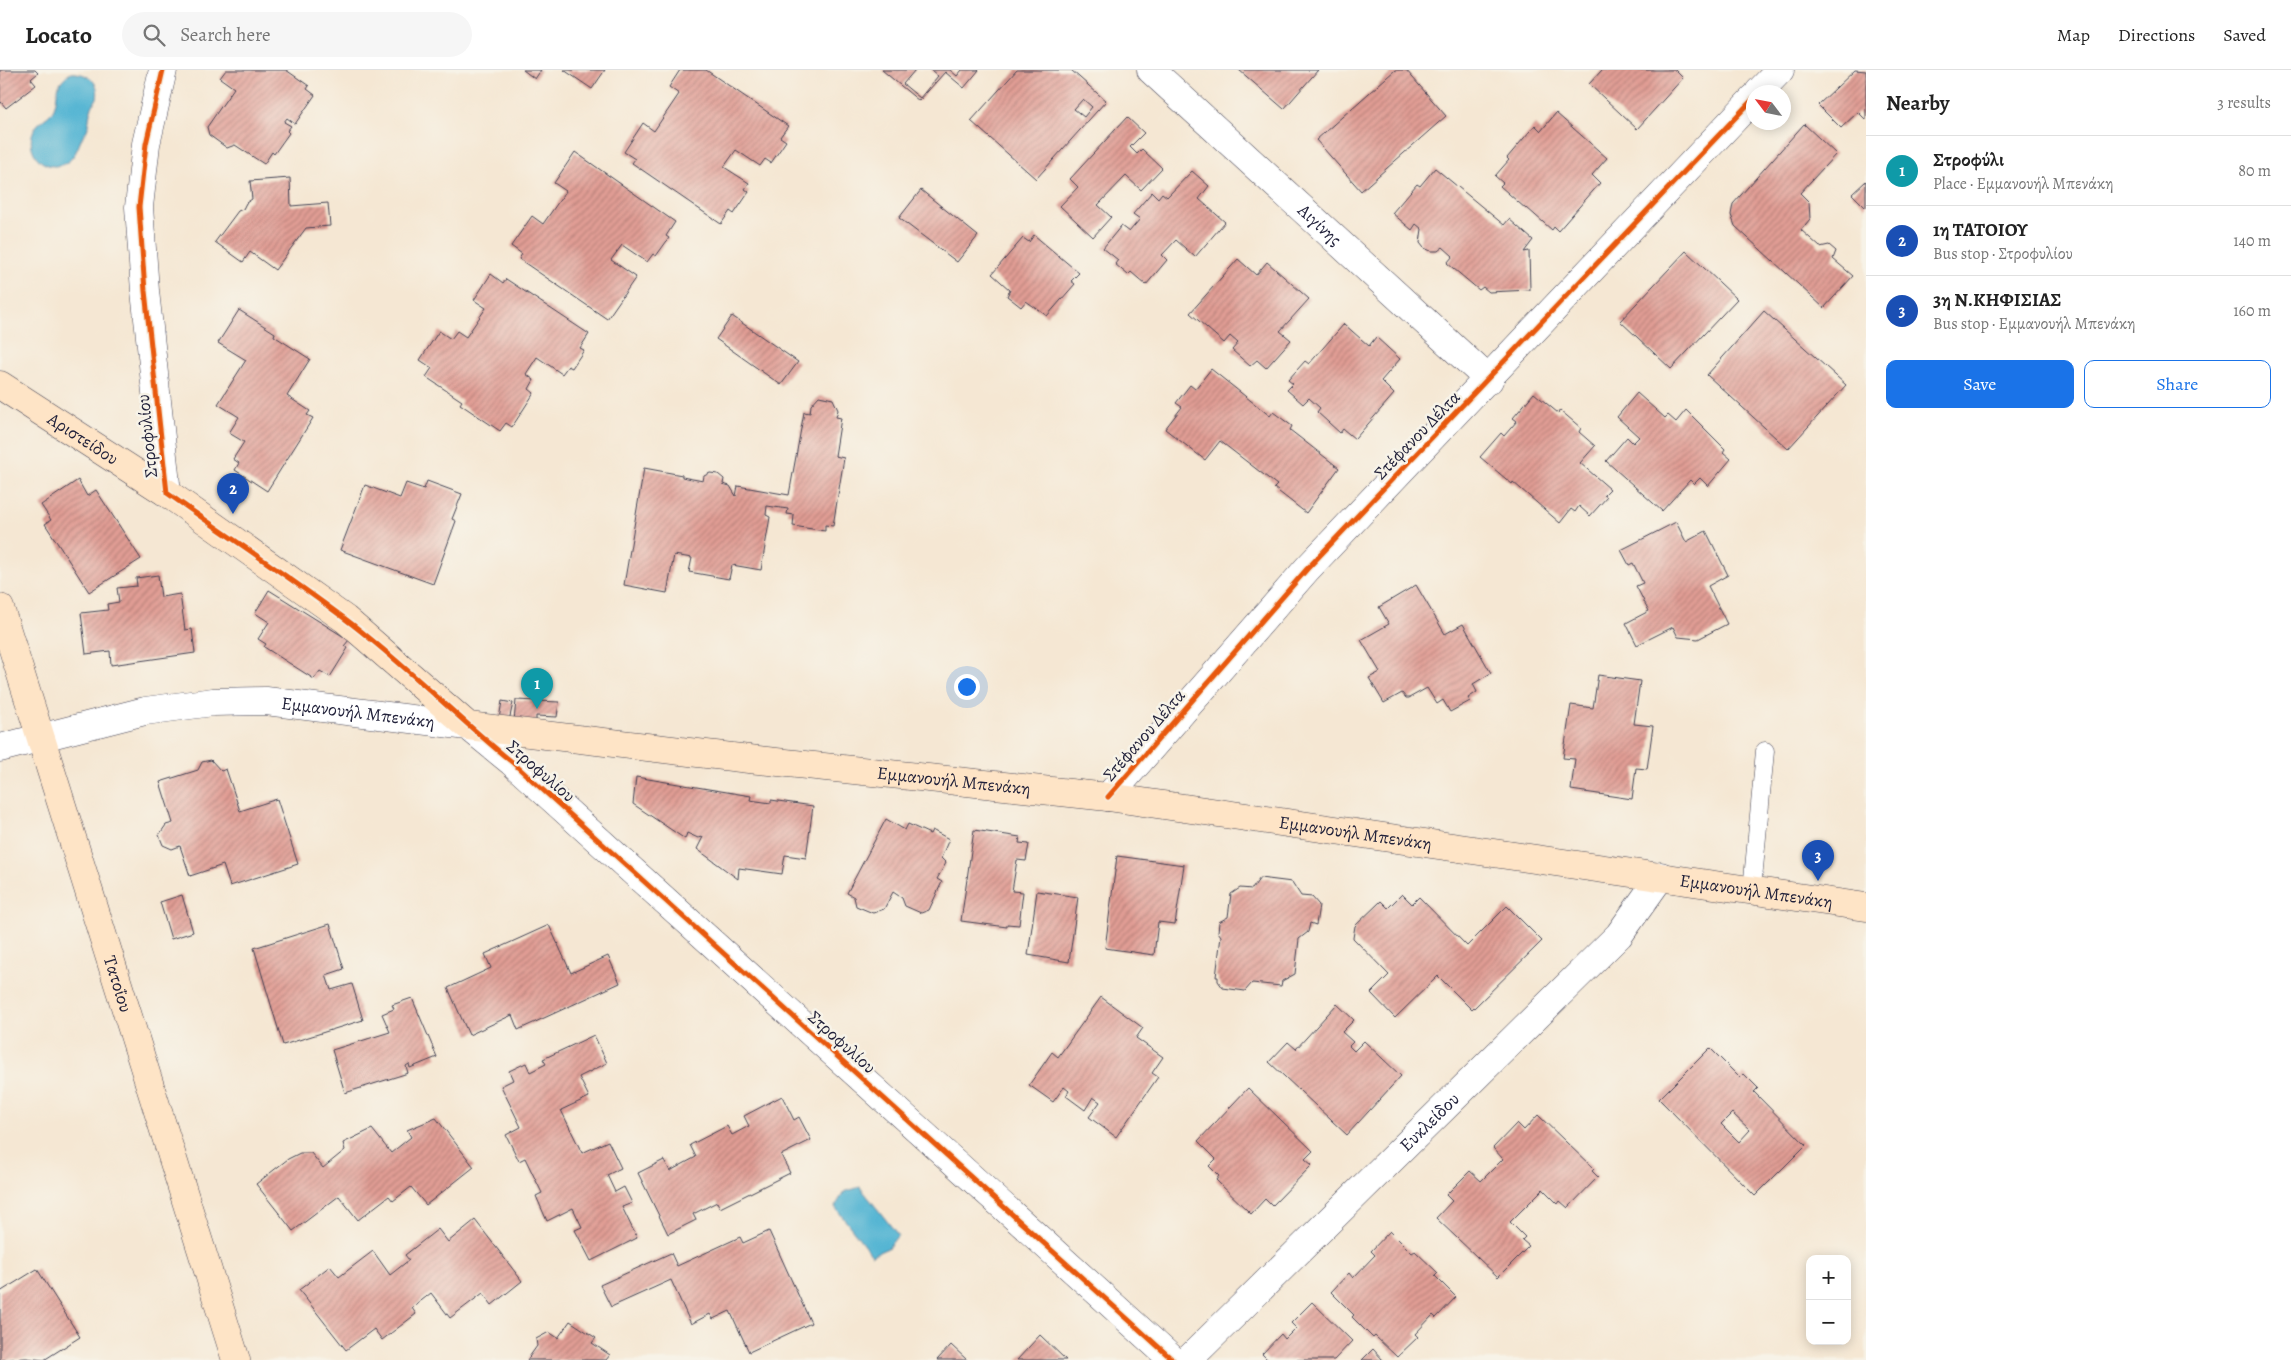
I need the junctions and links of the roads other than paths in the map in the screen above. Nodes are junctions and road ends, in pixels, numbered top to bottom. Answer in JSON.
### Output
{"nodes":[{"id":1,"x":163,"y":70,"type":"edge"},
{"id":2,"x":1151,"y":70,"type":"edge"},
{"id":3,"x":1780,"y":70,"type":"edge"},
{"id":4,"x":1766,"y":85,"type":"edge"},
{"id":5,"x":1746,"y":107,"type":"edge"},
{"id":6,"x":1489,"y":380,"type":"junction"},
{"id":7,"x":0,"y":385,"type":"edge"},
{"id":8,"x":167,"y":493,"type":"junction"},
{"id":9,"x":0,"y":608,"type":"edge"},
{"id":10,"x":468,"y":726,"type":"junction"},
{"id":11,"x":40,"y":736,"type":"junction"},
{"id":12,"x":0,"y":748,"type":"edge"},
{"id":13,"x":1765,"y":751,"type":"dead end"},
{"id":14,"x":1108,"y":797,"type":"junction"},
{"id":15,"x":1661,"y":876,"type":"junction"},
{"id":16,"x":1752,"y":890,"type":"junction"},
{"id":17,"x":1866,"y":907,"type":"edge"},
{"id":18,"x":236,"y":1360,"type":"edge"},
{"id":19,"x":1173,"y":1360,"type":"edge"},
{"id":20,"x":1188,"y":1360,"type":"edge"}],
"edges":[{"from":1,"to":8,"type":"street","name":"Στροφυλίου"},
{"from":2,"to":6,"type":"street","name":"Αιγίνης"},
{"from":3,"to":4,"type":"street"},
{"from":5,"to":6,"type":"street","name":"Στέφανου Δέλτα"},
{"from":6,"to":14,"type":"street","name":"Στέφανου Δέλτα"},
{"from":7,"to":8,"type":"main road","name":"Αριστείδου"},
{"from":8,"to":10,"type":"main road","name":"Στροφυλίου"},
{"from":9,"to":11,"type":"main road","name":"Τατοΐου"},
{"from":10,"to":11,"type":"street","name":"Εμμανουήλ Μπενάκη"},
{"from":10,"to":14,"type":"main road","name":"Εμμανουήλ Μπενάκη"},
{"from":10,"to":19,"type":"street","name":"Στροφυλίου"},
{"from":11,"to":12,"type":"street","name":"Εμμανουήλ Μπενάκη"},
{"from":11,"to":18,"type":"main road","name":"Τατοΐου"},
{"from":13,"to":16,"type":"lane"},
{"from":14,"to":15,"type":"main road","name":"Εμμανουήλ Μπενάκη"},
{"from":15,"to":16,"type":"main road","name":"Εμμανουήλ Μπενάκη"},
{"from":15,"to":20,"type":"street","name":"Ευκλείδου"},
{"from":16,"to":17,"type":"main road","name":"Εμμανουήλ Μπενάκη"}]}
